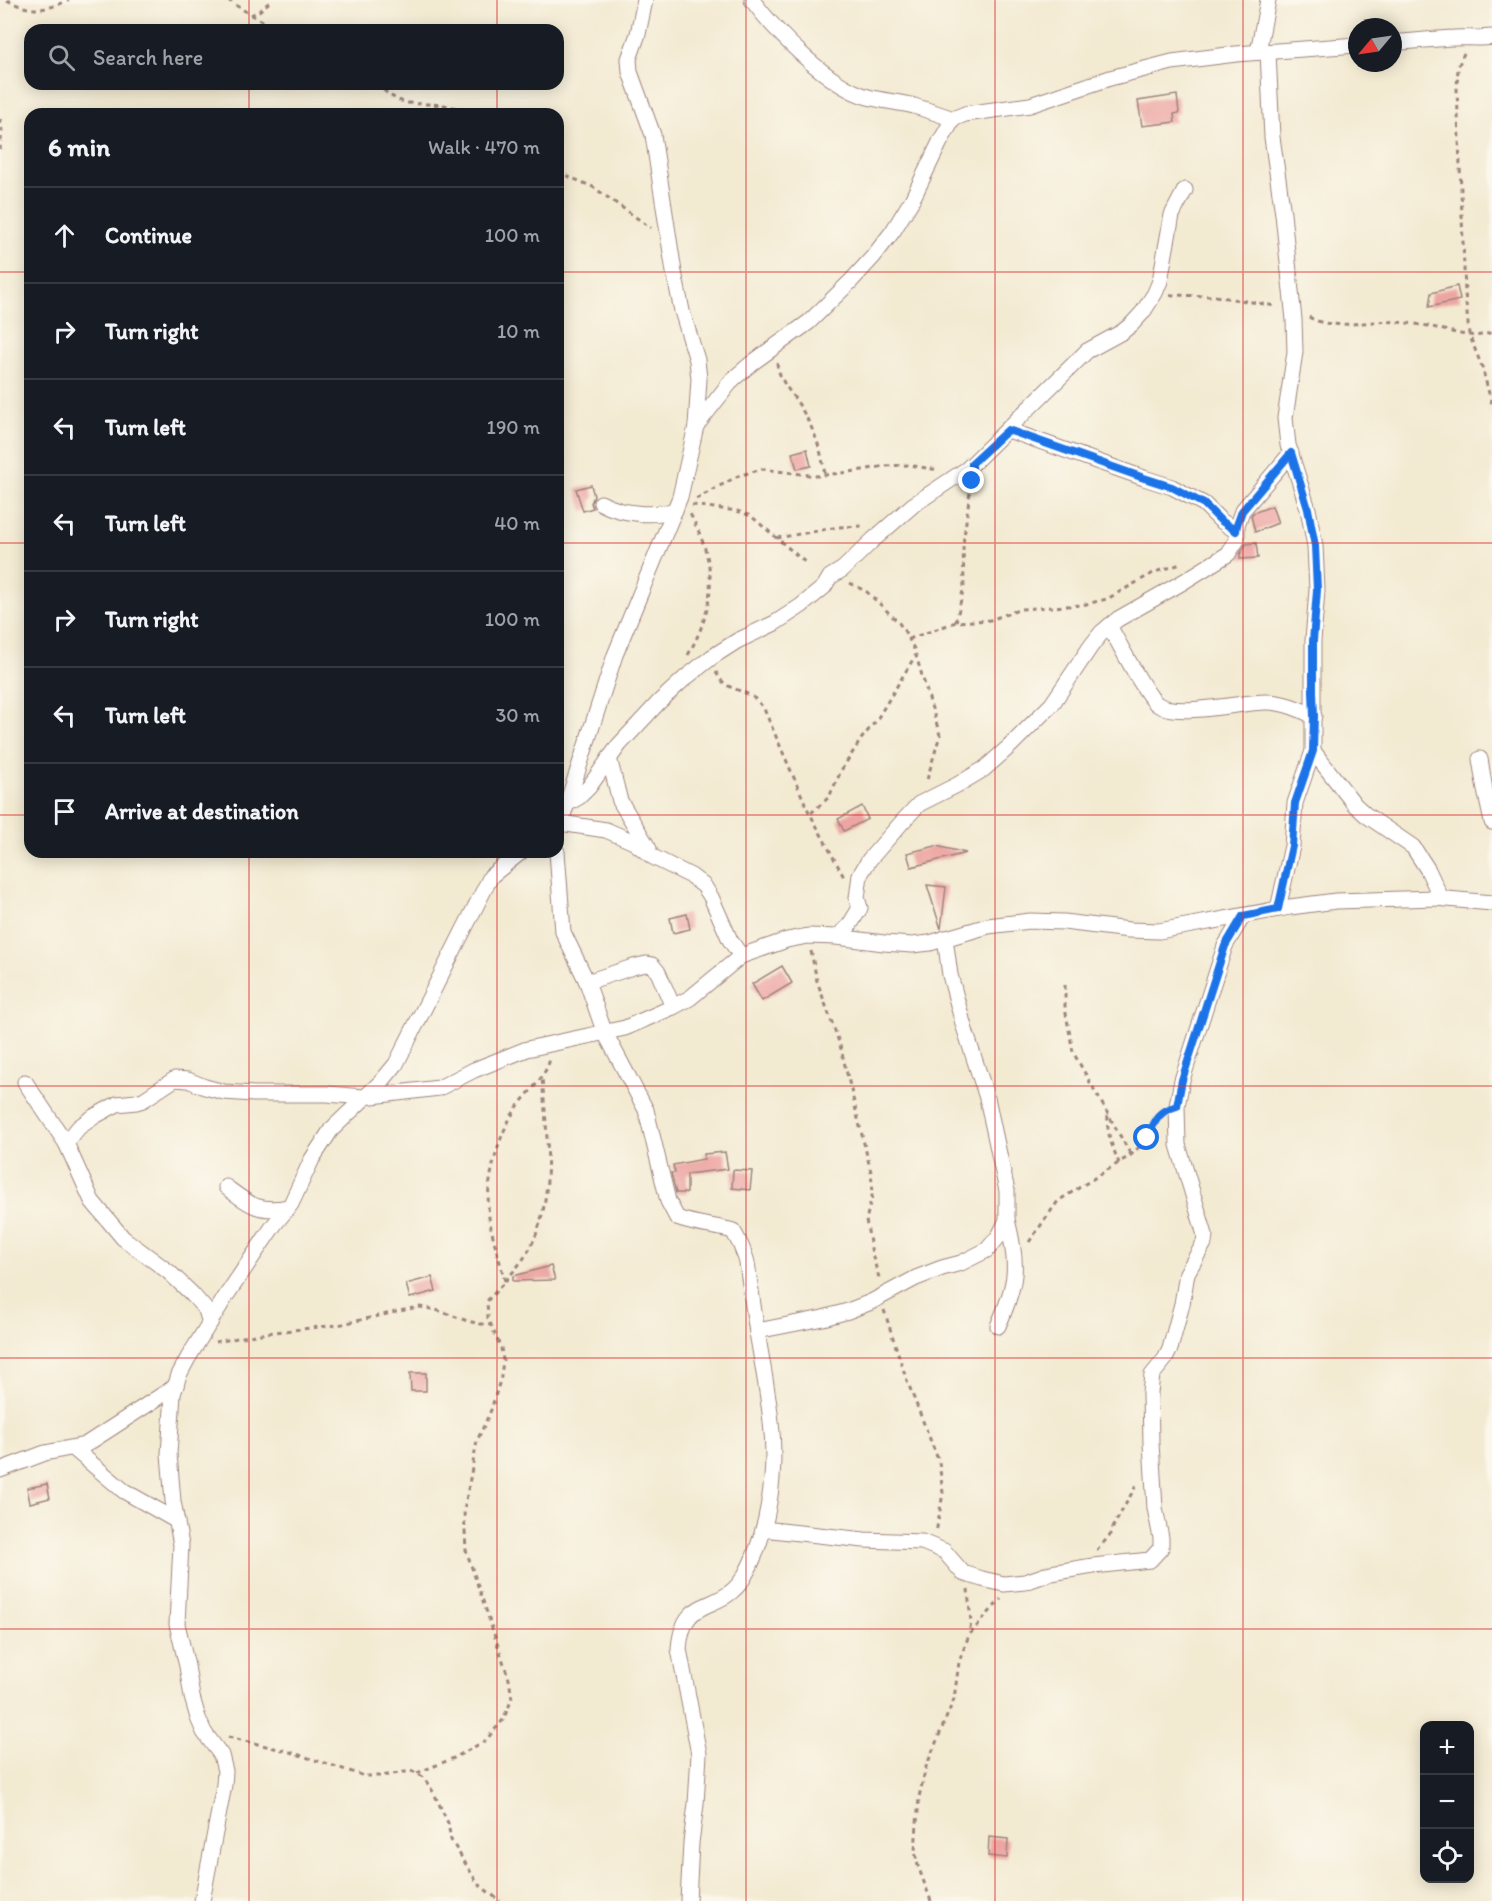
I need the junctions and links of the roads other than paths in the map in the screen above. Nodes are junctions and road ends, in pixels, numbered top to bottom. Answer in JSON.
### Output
{"nodes":[{"id":1,"x":645,"y":0,"type":"edge"},
{"id":2,"x":752,"y":0,"type":"edge"},
{"id":3,"x":1268,"y":0,"type":"edge"},
{"id":4,"x":1487,"y":38,"type":"edge"},
{"id":5,"x":1402,"y":42,"type":"edge"},
{"id":6,"x":1348,"y":46,"type":"edge"},
{"id":7,"x":1263,"y":52,"type":"junction"},
{"id":8,"x":953,"y":119,"type":"junction"},
{"id":9,"x":1185,"y":190,"type":"dead end"},
{"id":10,"x":696,"y":426,"type":"junction"},
{"id":11,"x":1008,"y":430,"type":"junction"},
{"id":12,"x":1291,"y":453,"type":"junction"},
{"id":13,"x":601,"y":503,"type":"dead end"},
{"id":14,"x":675,"y":510,"type":"junction"},
{"id":15,"x":1236,"y":531,"type":"junction"},
{"id":16,"x":1109,"y":626,"type":"junction"},
{"id":17,"x":1314,"y":716,"type":"junction"},
{"id":18,"x":1313,"y":751,"type":"junction"},
{"id":19,"x":609,"y":758,"type":"junction"},
{"id":20,"x":1480,"y":759,"type":"dead end"},
{"id":21,"x":567,"y":804,"type":"junction"},
{"id":22,"x":564,"y":812,"type":"edge"},
{"id":23,"x":1492,"y":822,"type":"edge"},
{"id":24,"x":564,"y":825,"type":"edge"},
{"id":25,"x":653,"y":856,"type":"junction"},
{"id":26,"x":514,"y":858,"type":"edge"},
{"id":27,"x":557,"y":858,"type":"edge"},
{"id":28,"x":1441,"y":898,"type":"junction"},
{"id":29,"x":1492,"y":903,"type":"edge"},
{"id":30,"x":1278,"y":909,"type":"junction"},
{"id":31,"x":1243,"y":916,"type":"junction"},
{"id":32,"x":837,"y":937,"type":"junction"},
{"id":33,"x":945,"y":938,"type":"junction"},
{"id":34,"x":741,"y":956,"type":"junction"},
{"id":35,"x":587,"y":982,"type":"junction"},
{"id":36,"x":673,"y":1007,"type":"junction"},
{"id":37,"x":604,"y":1031,"type":"junction"},
{"id":38,"x":25,"y":1082,"type":"dead end"},
{"id":39,"x":364,"y":1097,"type":"junction"},
{"id":40,"x":66,"y":1143,"type":"junction"},
{"id":41,"x":226,"y":1187,"type":"dead end"},
{"id":42,"x":288,"y":1207,"type":"junction"},
{"id":43,"x":1007,"y":1220,"type":"junction"},
{"id":44,"x":210,"y":1323,"type":"junction"},
{"id":45,"x":998,"y":1326,"type":"dead end"},
{"id":46,"x":757,"y":1331,"type":"junction"},
{"id":47,"x":176,"y":1386,"type":"junction"},
{"id":48,"x":73,"y":1448,"type":"junction"},
{"id":49,"x":0,"y":1470,"type":"edge"},
{"id":50,"x":177,"y":1521,"type":"junction"},
{"id":51,"x":763,"y":1529,"type":"junction"},
{"id":52,"x":202,"y":1901,"type":"edge"},
{"id":53,"x":688,"y":1901,"type":"edge"}],
"edges":[{"from":1,"to":10,"type":"street"},
{"from":2,"to":8,"type":"street"},
{"from":3,"to":7,"type":"street"},
{"from":4,"to":5,"type":"street"},
{"from":6,"to":7,"type":"street"},
{"from":7,"to":8,"type":"street"},
{"from":7,"to":12,"type":"street"},
{"from":8,"to":10,"type":"street"},
{"from":9,"to":11,"type":"street"},
{"from":10,"to":14,"type":"street"},
{"from":11,"to":15,"type":"street"},
{"from":11,"to":19,"type":"street"},
{"from":12,"to":15,"type":"street"},
{"from":12,"to":17,"type":"street"},
{"from":13,"to":14,"type":"street"},
{"from":14,"to":21,"type":"street"},
{"from":15,"to":16,"type":"street"},
{"from":16,"to":17,"type":"street"},
{"from":16,"to":32,"type":"street"},
{"from":17,"to":18,"type":"street"},
{"from":18,"to":28,"type":"street"},
{"from":18,"to":30,"type":"street"},
{"from":19,"to":21,"type":"street"},
{"from":19,"to":25,"type":"street"},
{"from":20,"to":23,"type":"street"},
{"from":21,"to":22,"type":"street"},
{"from":24,"to":25,"type":"street"},
{"from":25,"to":34,"type":"street"},
{"from":26,"to":39,"type":"street"},
{"from":27,"to":35,"type":"street"},
{"from":28,"to":29,"type":"street"},
{"from":28,"to":30,"type":"street"},
{"from":30,"to":31,"type":"street"},
{"from":31,"to":33,"type":"street"},
{"from":31,"to":51,"type":"street"},
{"from":32,"to":33,"type":"street"},
{"from":32,"to":34,"type":"street"},
{"from":33,"to":43,"type":"street"},
{"from":34,"to":36,"type":"street"},
{"from":35,"to":36,"type":"street"},
{"from":35,"to":37,"type":"street"},
{"from":36,"to":37,"type":"street"},
{"from":37,"to":39,"type":"street"},
{"from":37,"to":46,"type":"street"},
{"from":38,"to":40,"type":"street"},
{"from":39,"to":40,"type":"street"},
{"from":39,"to":42,"type":"street"},
{"from":40,"to":44,"type":"street"},
{"from":41,"to":42,"type":"street"},
{"from":42,"to":44,"type":"street"},
{"from":43,"to":45,"type":"street"},
{"from":43,"to":46,"type":"street"},
{"from":44,"to":47,"type":"street"},
{"from":46,"to":51,"type":"street"},
{"from":47,"to":48,"type":"street"},
{"from":47,"to":50,"type":"street"},
{"from":48,"to":49,"type":"street"},
{"from":48,"to":50,"type":"street"},
{"from":50,"to":52,"type":"street"},
{"from":51,"to":53,"type":"street"}]}
